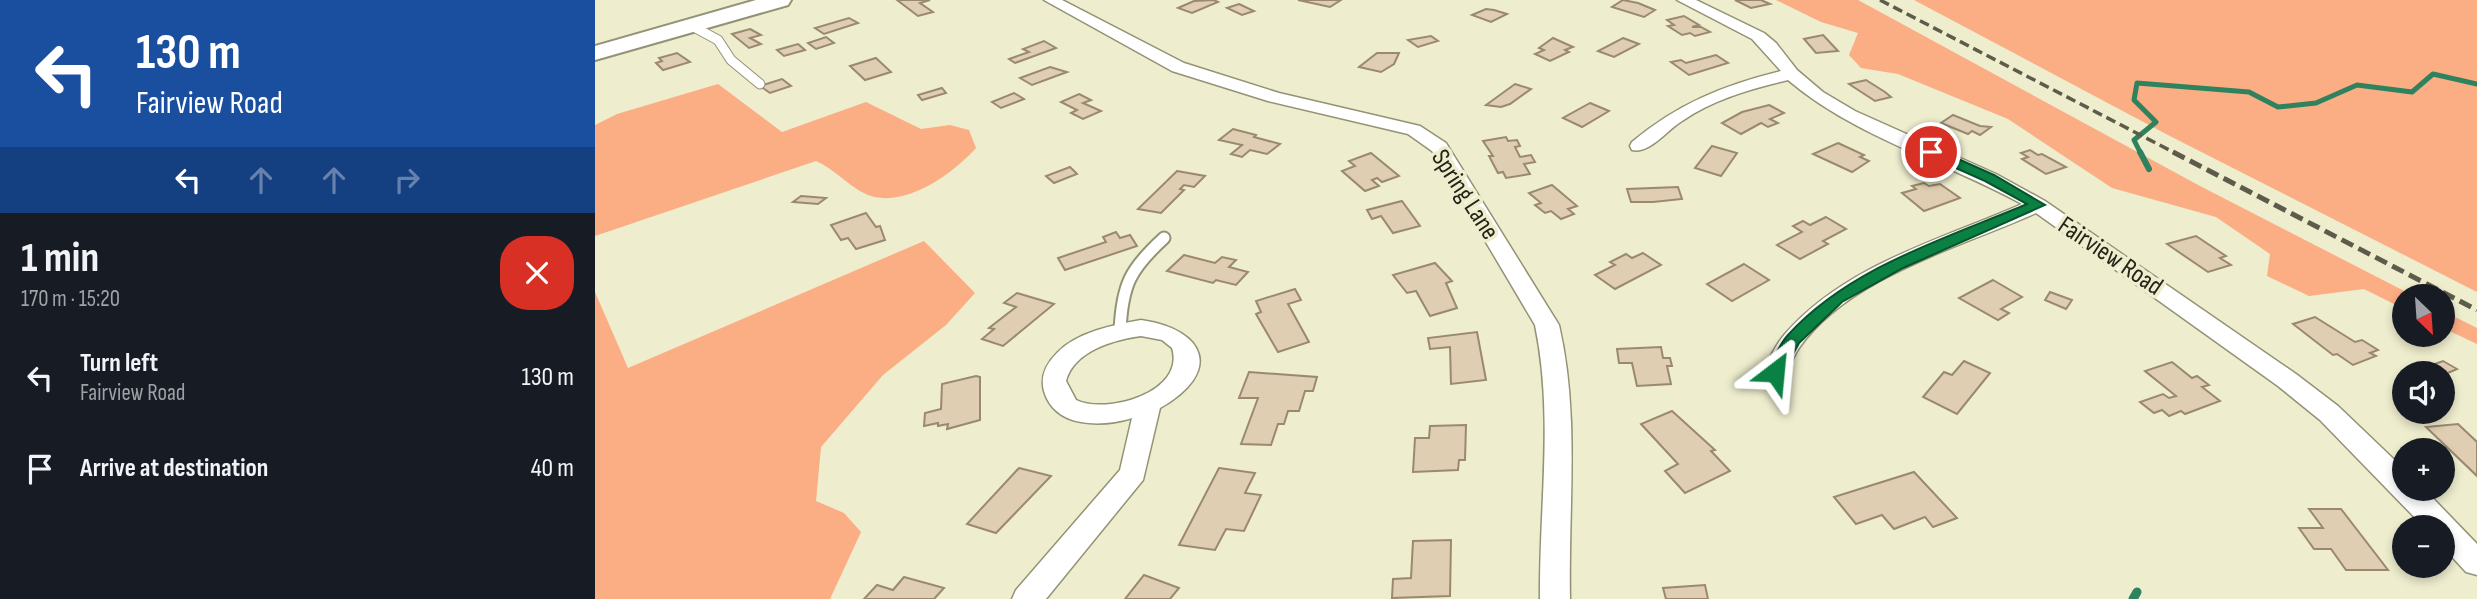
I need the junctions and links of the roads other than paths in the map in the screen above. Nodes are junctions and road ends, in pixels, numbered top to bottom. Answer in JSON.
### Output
{"nodes":[{"id":1,"x":781,"y":0,"type":"edge"},
{"id":2,"x":1051,"y":0,"type":"edge"},
{"id":3,"x":1685,"y":0,"type":"edge"},
{"id":4,"x":692,"y":26,"type":"junction"},
{"id":5,"x":595,"y":53,"type":"edge"},
{"id":6,"x":1791,"y":74,"type":"junction"},
{"id":7,"x":760,"y":83,"type":"dead end"},
{"id":8,"x":1639,"y":146,"type":"dead end"},
{"id":9,"x":2038,"y":205,"type":"junction"},
{"id":10,"x":1164,"y":238,"type":"dead end"},
{"id":11,"x":1120,"y":331,"type":"junction"},
{"id":12,"x":1775,"y":372,"type":"dead end"},
{"id":13,"x":1148,"y":404,"type":"junction"},
{"id":14,"x":2392,"y":475,"type":"edge"},
{"id":15,"x":2417,"y":501,"type":"edge"},
{"id":16,"x":2477,"y":563,"type":"edge"},
{"id":17,"x":1027,"y":599,"type":"edge"},
{"id":18,"x":1555,"y":599,"type":"edge"}],
"edges":[{"from":1,"to":4,"type":"street"},
{"from":2,"to":18,"type":"street","name":"Spring Lane"},
{"from":3,"to":6,"type":"street","name":"Fairview Road"},
{"from":4,"to":5,"type":"street"},
{"from":4,"to":7,"type":"lane"},
{"from":6,"to":8,"type":"street"},
{"from":6,"to":9,"type":"street","name":"Fairview Road"},
{"from":9,"to":12,"type":"street"},
{"from":9,"to":14,"type":"street","name":"Fairview Road"},
{"from":10,"to":11,"type":"lane"},
{"from":11,"to":13,"type":"street"},
{"from":11,"to":13,"type":"street"},
{"from":13,"to":17,"type":"street"},
{"from":15,"to":16,"type":"street","name":"Fairview Road"}]}
